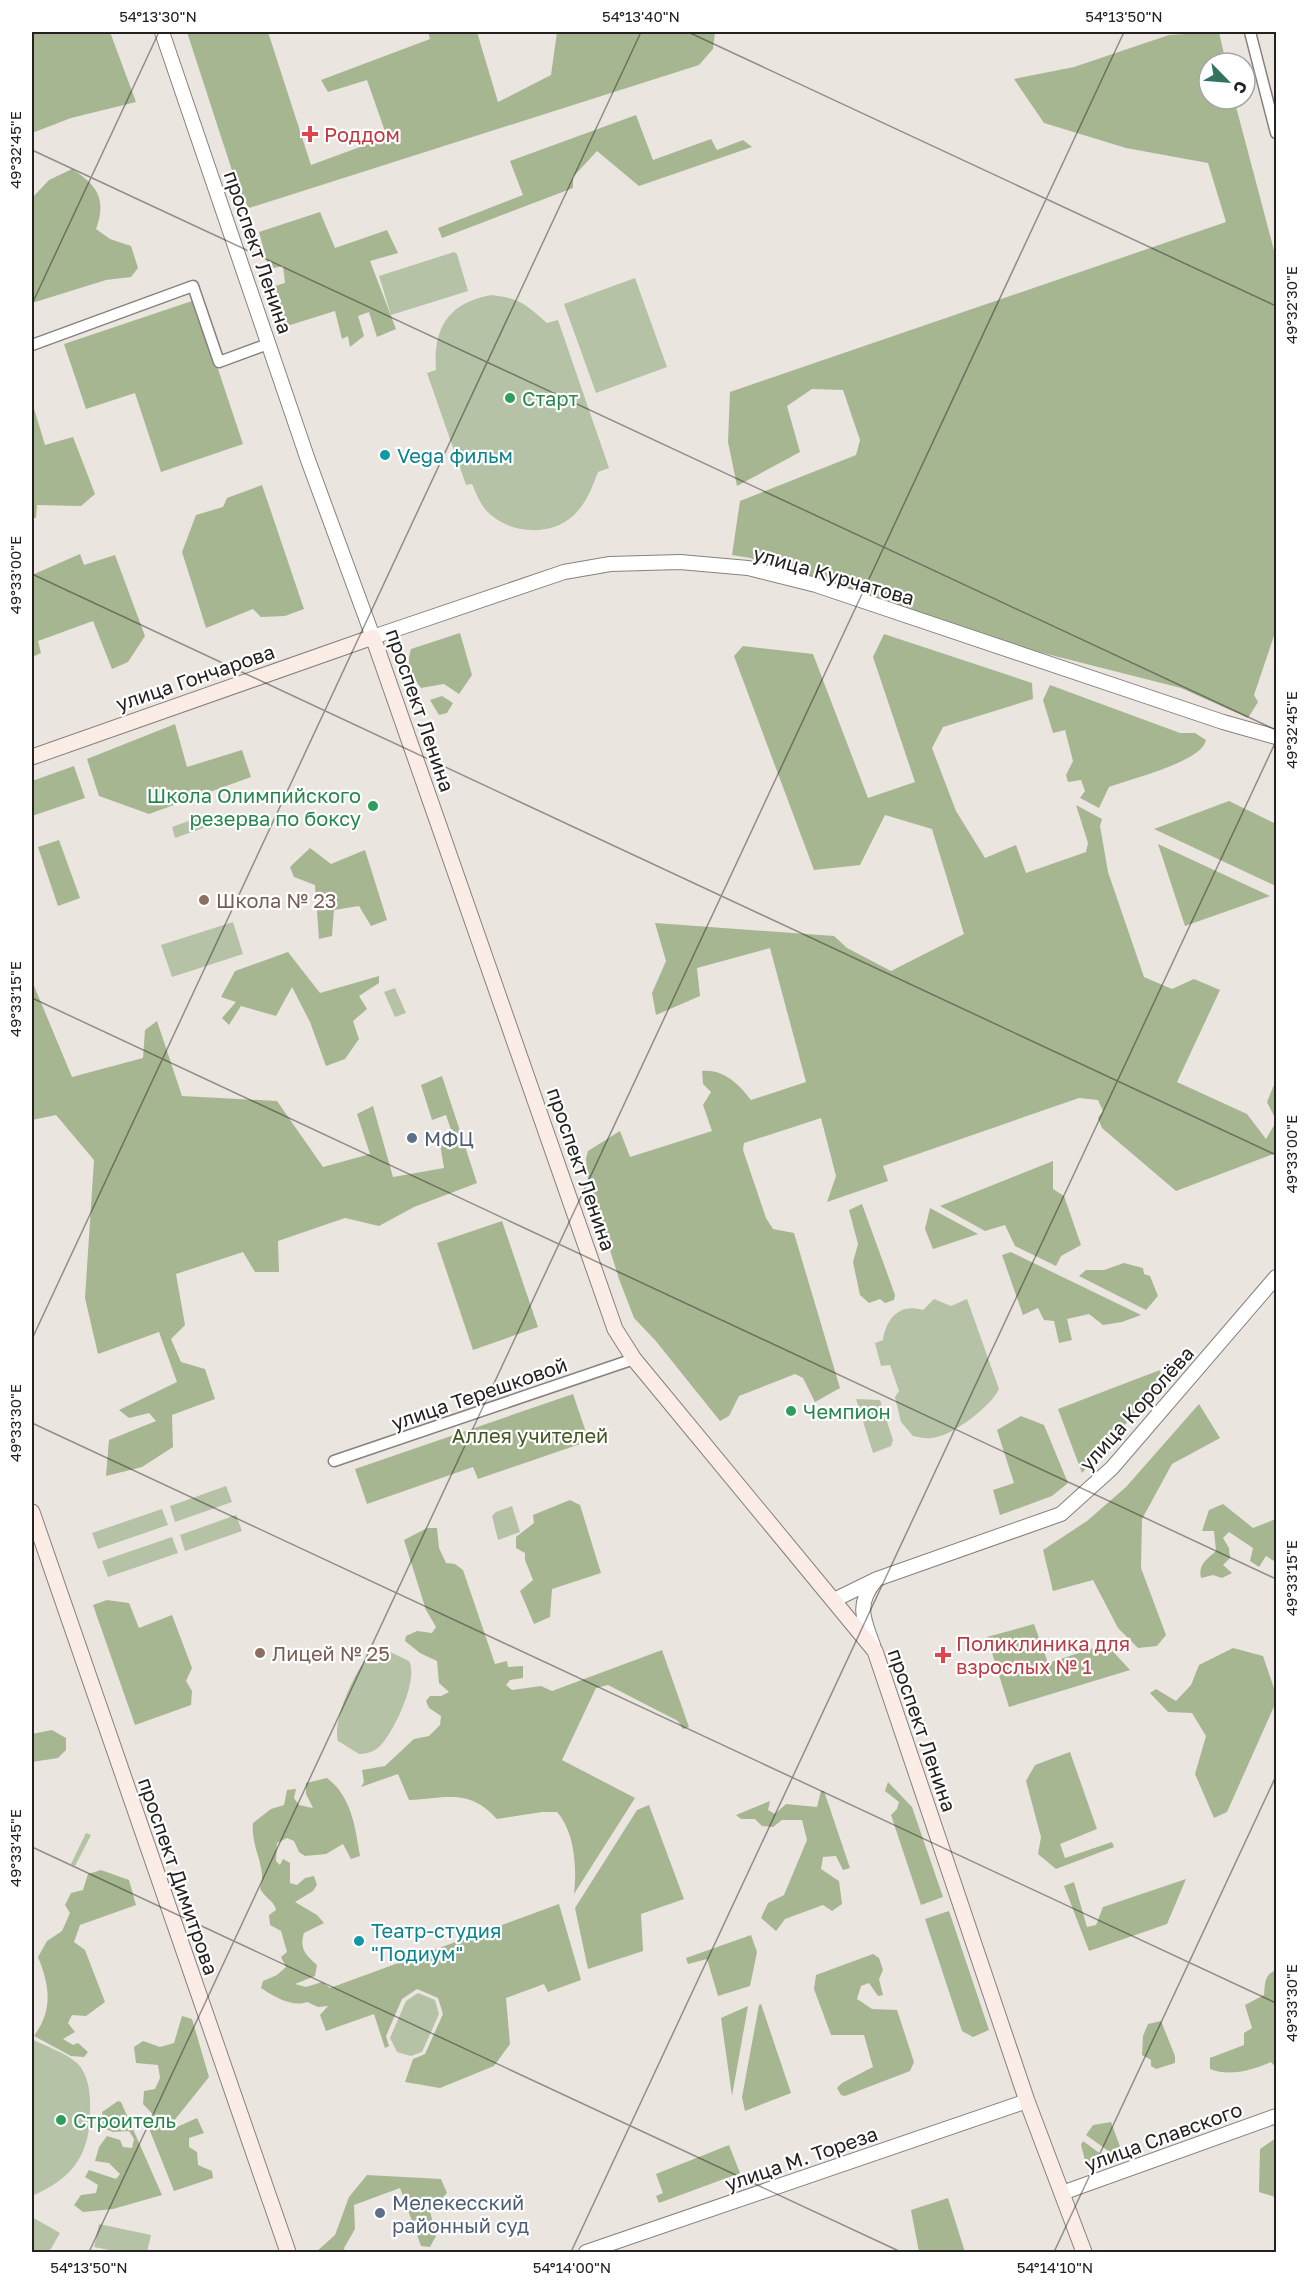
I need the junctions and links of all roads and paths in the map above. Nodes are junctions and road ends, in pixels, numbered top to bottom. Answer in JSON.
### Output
{"nodes":[{"id":1,"x":162,"y":32,"type":"edge"},
{"id":2,"x":1250,"y":32,"type":"edge"},
{"id":3,"x":1276,"y":133,"type":"edge"},
{"id":4,"x":268,"y":344,"type":"junction"},
{"id":5,"x":32,"y":345,"type":"edge"},
{"id":6,"x":373,"y":637,"type":"junction"},
{"id":7,"x":1276,"y":737,"type":"edge"},
{"id":8,"x":32,"y":757,"type":"edge"},
{"id":9,"x":1276,"y":1277,"type":"edge"},
{"id":10,"x":634,"y":1359,"type":"junction"},
{"id":11,"x":334,"y":1461,"type":"dead end"},
{"id":12,"x":32,"y":1512,"type":"edge"},
{"id":13,"x":877,"y":1579,"type":"junction"},
{"id":14,"x":834,"y":1600,"type":"junction"},
{"id":15,"x":875,"y":1651,"type":"junction"},
{"id":16,"x":1028,"y":2101,"type":"junction"},
{"id":17,"x":1276,"y":2116,"type":"edge"},
{"id":18,"x":1062,"y":2193,"type":"junction"},
{"id":19,"x":607,"y":2249,"type":"edge"},
{"id":20,"x":288,"y":2253,"type":"edge"},
{"id":21,"x":586,"y":2253,"type":"edge"},
{"id":22,"x":1084,"y":2253,"type":"edge"}],
"edges":[{"from":1,"to":4,"type":"street","name":"проспект Ленина"},
{"from":2,"to":3,"type":"street"},
{"from":4,"to":5,"type":"street"},
{"from":4,"to":6,"type":"street","name":"проспект Ленина"},
{"from":6,"to":7,"type":"street","name":"улица Курчатова"},
{"from":6,"to":8,"type":"main road","name":"улица Гончарова"},
{"from":6,"to":10,"type":"main road","name":"проспект Ленина"},
{"from":9,"to":13,"type":"street","name":"улица Королёва"},
{"from":10,"to":11,"type":"street","name":"улица Терешковой"},
{"from":10,"to":14,"type":"main road","name":"проспект Ленина"},
{"from":12,"to":20,"type":"main road","name":"проспект Димитрова"},
{"from":13,"to":14,"type":"street","name":"улица Королёва"},
{"from":13,"to":15,"type":"street"},
{"from":14,"to":15,"type":"main road","name":"проспект Ленина"},
{"from":15,"to":16,"type":"main road","name":"проспект Ленина"},
{"from":16,"to":18,"type":"main road","name":"проспект Ленина"},
{"from":16,"to":19,"type":"street","name":"улица М. Тореза"},
{"from":17,"to":18,"type":"street","name":"улица Славского"},
{"from":18,"to":22,"type":"main road","name":"проспект Ленина"},
{"from":19,"to":21,"type":"street","name":"улица М. Тореза"}]}
